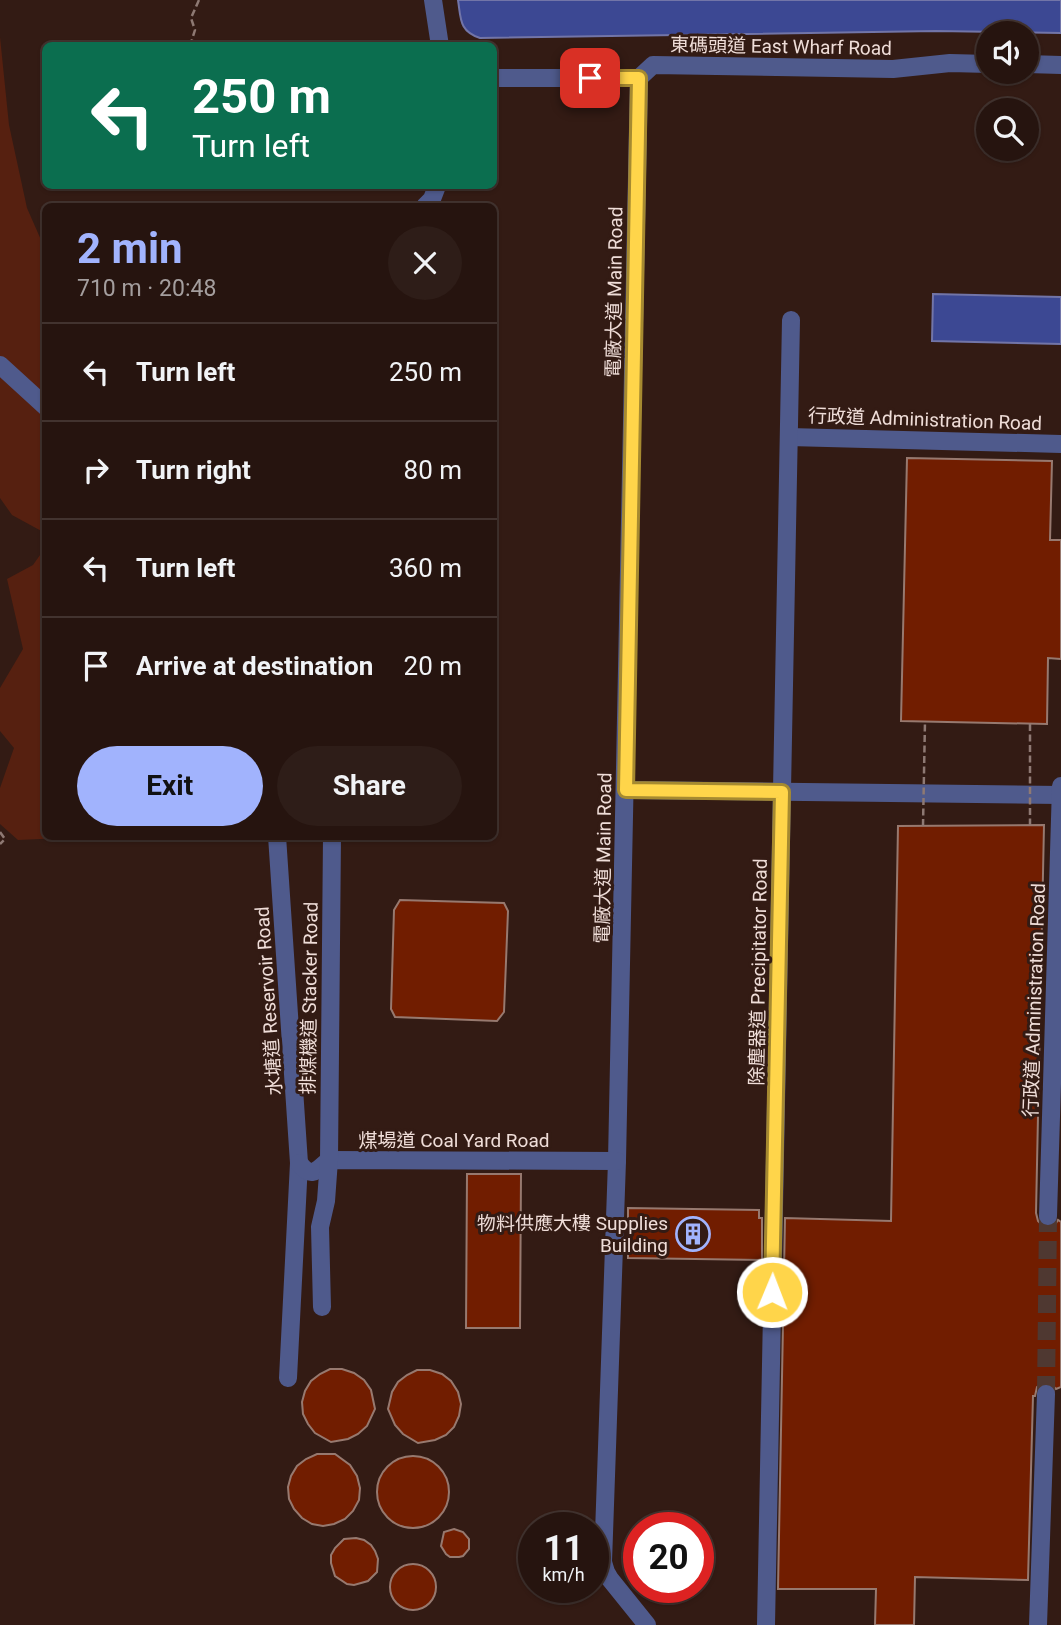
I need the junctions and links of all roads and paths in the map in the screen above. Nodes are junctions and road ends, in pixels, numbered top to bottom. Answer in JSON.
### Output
{"nodes":[{"id":1,"x":199,"y":0,"type":"edge"},
{"id":2,"x":433,"y":0,"type":"edge"},
{"id":3,"x":191,"y":42,"type":"edge"},
{"id":4,"x":439,"y":42,"type":"edge"},
{"id":5,"x":976,"y":64,"type":"edge"},
{"id":6,"x":1039,"y":64,"type":"edge"},
{"id":7,"x":1061,"y":65,"type":"edge"},
{"id":8,"x":497,"y":78,"type":"edge"},
{"id":9,"x":639,"y":78,"type":"junction"},
{"id":10,"x":791,"y":320,"type":"dead end"},
{"id":11,"x":0,"y":365,"type":"edge"},
{"id":12,"x":42,"y":403,"type":"edge"},
{"id":13,"x":789,"y":437,"type":"junction"},
{"id":14,"x":1061,"y":444,"type":"edge"},
{"id":15,"x":925,"y":721,"type":"dead end"},
{"id":16,"x":1030,"y":724,"type":"dead end"},
{"id":17,"x":1061,"y":786,"type":"edge"},
{"id":18,"x":626,"y":790,"type":"junction"},
{"id":19,"x":782,"y":792,"type":"junction"},
{"id":20,"x":1061,"y":795,"type":"edge"},
{"id":21,"x":1030,"y":825,"type":"dead end"},
{"id":22,"x":923,"y":826,"type":"dead end"},
{"id":23,"x":0,"y":832,"type":"edge"},
{"id":24,"x":277,"y":840,"type":"edge"},
{"id":25,"x":332,"y":840,"type":"edge"},
{"id":26,"x":0,"y":844,"type":"edge"},
{"id":27,"x":328,"y":1160,"type":"junction"},
{"id":28,"x":617,"y":1161,"type":"junction"},
{"id":29,"x":299,"y":1163,"type":"junction"},
{"id":30,"x":1048,"y":1216,"type":"tunnel mouth"},
{"id":31,"x":322,"y":1307,"type":"dead end"},
{"id":32,"x":288,"y":1378,"type":"dead end"},
{"id":33,"x":1046,"y":1394,"type":"tunnel mouth"},
{"id":34,"x":647,"y":1625,"type":"edge"},
{"id":35,"x":766,"y":1625,"type":"edge"},
{"id":36,"x":1038,"y":1625,"type":"edge"}],
"edges":[{"from":1,"to":3,"type":"path"},
{"from":2,"to":4,"type":"lane"},
{"from":5,"to":9,"type":"lane","name":"東碼頭道 East Wharf Road"},
{"from":6,"to":7,"type":"lane"},
{"from":8,"to":9,"type":"lane","name":"東碼頭道 East Wharf Road"},
{"from":9,"to":18,"type":"lane","name":"電廠大道 Main Road"},
{"from":10,"to":13,"type":"lane","name":"除塵器道 Precipitator Road"},
{"from":11,"to":12,"type":"lane"},
{"from":13,"to":14,"type":"lane","name":"行政道 Administration Road"},
{"from":13,"to":19,"type":"lane","name":"除塵器道 Precipitator Road"},
{"from":15,"to":22,"type":"path","bridge":true},
{"from":16,"to":21,"type":"path","bridge":true},
{"from":17,"to":20,"type":"lane","name":"行政道 Administration Road"},
{"from":18,"to":19,"type":"lane"},
{"from":18,"to":28,"type":"lane","name":"電廠大道 Main Road"},
{"from":19,"to":20,"type":"lane"},
{"from":19,"to":35,"type":"lane","name":"除塵器道 Precipitator Road"},
{"from":20,"to":30,"type":"lane","name":"行政道 Administration Road"},
{"from":23,"to":26,"type":"path"},
{"from":24,"to":29,"type":"lane","name":"水塘道 Reservoir Road"},
{"from":25,"to":27,"type":"lane","name":"排煤機道 Stacker Road"},
{"from":27,"to":28,"type":"lane","name":"煤場道 Coal Yard Road"},
{"from":27,"to":29,"type":"lane","name":"煤場道 Coal Yard Road"},
{"from":27,"to":31,"type":"lane","name":"排煤機道 Stacker Road"},
{"from":28,"to":34,"type":"lane","name":"電廠大道 Main Road"},
{"from":29,"to":32,"type":"lane","name":"水塘道 Reservoir Road"},
{"from":33,"to":36,"type":"lane"}]}
